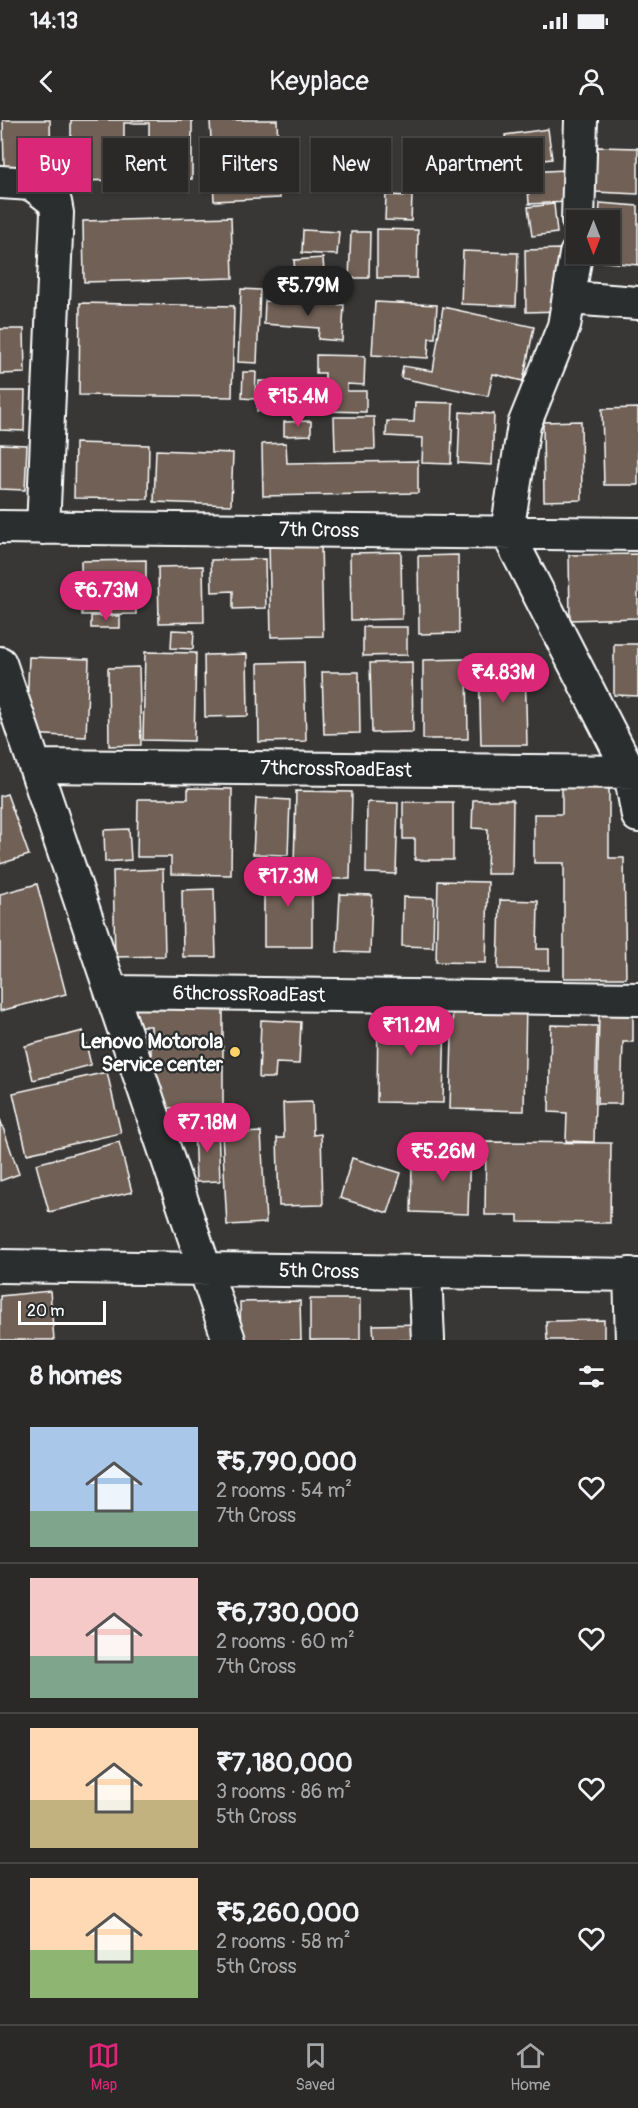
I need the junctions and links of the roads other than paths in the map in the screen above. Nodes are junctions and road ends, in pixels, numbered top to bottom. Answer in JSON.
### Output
{"nodes":[{"id":1,"x":581,"y":120,"type":"edge"},
{"id":2,"x":0,"y":182,"type":"edge"},
{"id":3,"x":578,"y":210,"type":"edge"},
{"id":4,"x":574,"y":264,"type":"edge"},
{"id":5,"x":569,"y":298,"type":"junction"},
{"id":6,"x":638,"y":303,"type":"edge"},
{"id":7,"x":0,"y":527,"type":"edge"},
{"id":8,"x":43,"y":528,"type":"junction"},
{"id":9,"x":507,"y":532,"type":"junction"},
{"id":10,"x":638,"y":534,"type":"edge"},
{"id":11,"x":0,"y":663,"type":"edge"},
{"id":12,"x":35,"y":765,"type":"junction"},
{"id":13,"x":634,"y":772,"type":"edge"},
{"id":14,"x":638,"y":816,"type":"edge"},
{"id":15,"x":112,"y":992,"type":"junction"},
{"id":16,"x":638,"y":999,"type":"edge"},
{"id":17,"x":0,"y":1266,"type":"edge"},
{"id":18,"x":206,"y":1269,"type":"junction"},
{"id":19,"x":425,"y":1272,"type":"junction"},
{"id":20,"x":634,"y":1275,"type":"edge"},
{"id":21,"x":229,"y":1340,"type":"edge"},
{"id":22,"x":428,"y":1340,"type":"edge"},
{"id":23,"x":632,"y":1340,"type":"edge"}],
"edges":[{"from":1,"to":3,"type":"street"},
{"from":2,"to":8,"type":"street"},
{"from":4,"to":5,"type":"street"},
{"from":5,"to":6,"type":"street"},
{"from":5,"to":9,"type":"street"},
{"from":7,"to":8,"type":"street","name":"7th Cross"},
{"from":8,"to":9,"type":"street","name":"7th Cross"},
{"from":9,"to":10,"type":"street","name":"7th Cross"},
{"from":9,"to":13,"type":"street"},
{"from":11,"to":12,"type":"street"},
{"from":12,"to":13,"type":"street","name":"7thcrossRoadEast"},
{"from":12,"to":15,"type":"street"},
{"from":13,"to":14,"type":"street"},
{"from":15,"to":16,"type":"street","name":"6thcrossRoadEast"},
{"from":15,"to":18,"type":"street"},
{"from":17,"to":18,"type":"street","name":"5th Cross"},
{"from":18,"to":19,"type":"street","name":"5th Cross"},
{"from":18,"to":21,"type":"street"},
{"from":19,"to":20,"type":"street","name":"5th Cross"},
{"from":19,"to":22,"type":"street"},
{"from":20,"to":23,"type":"street"}]}
